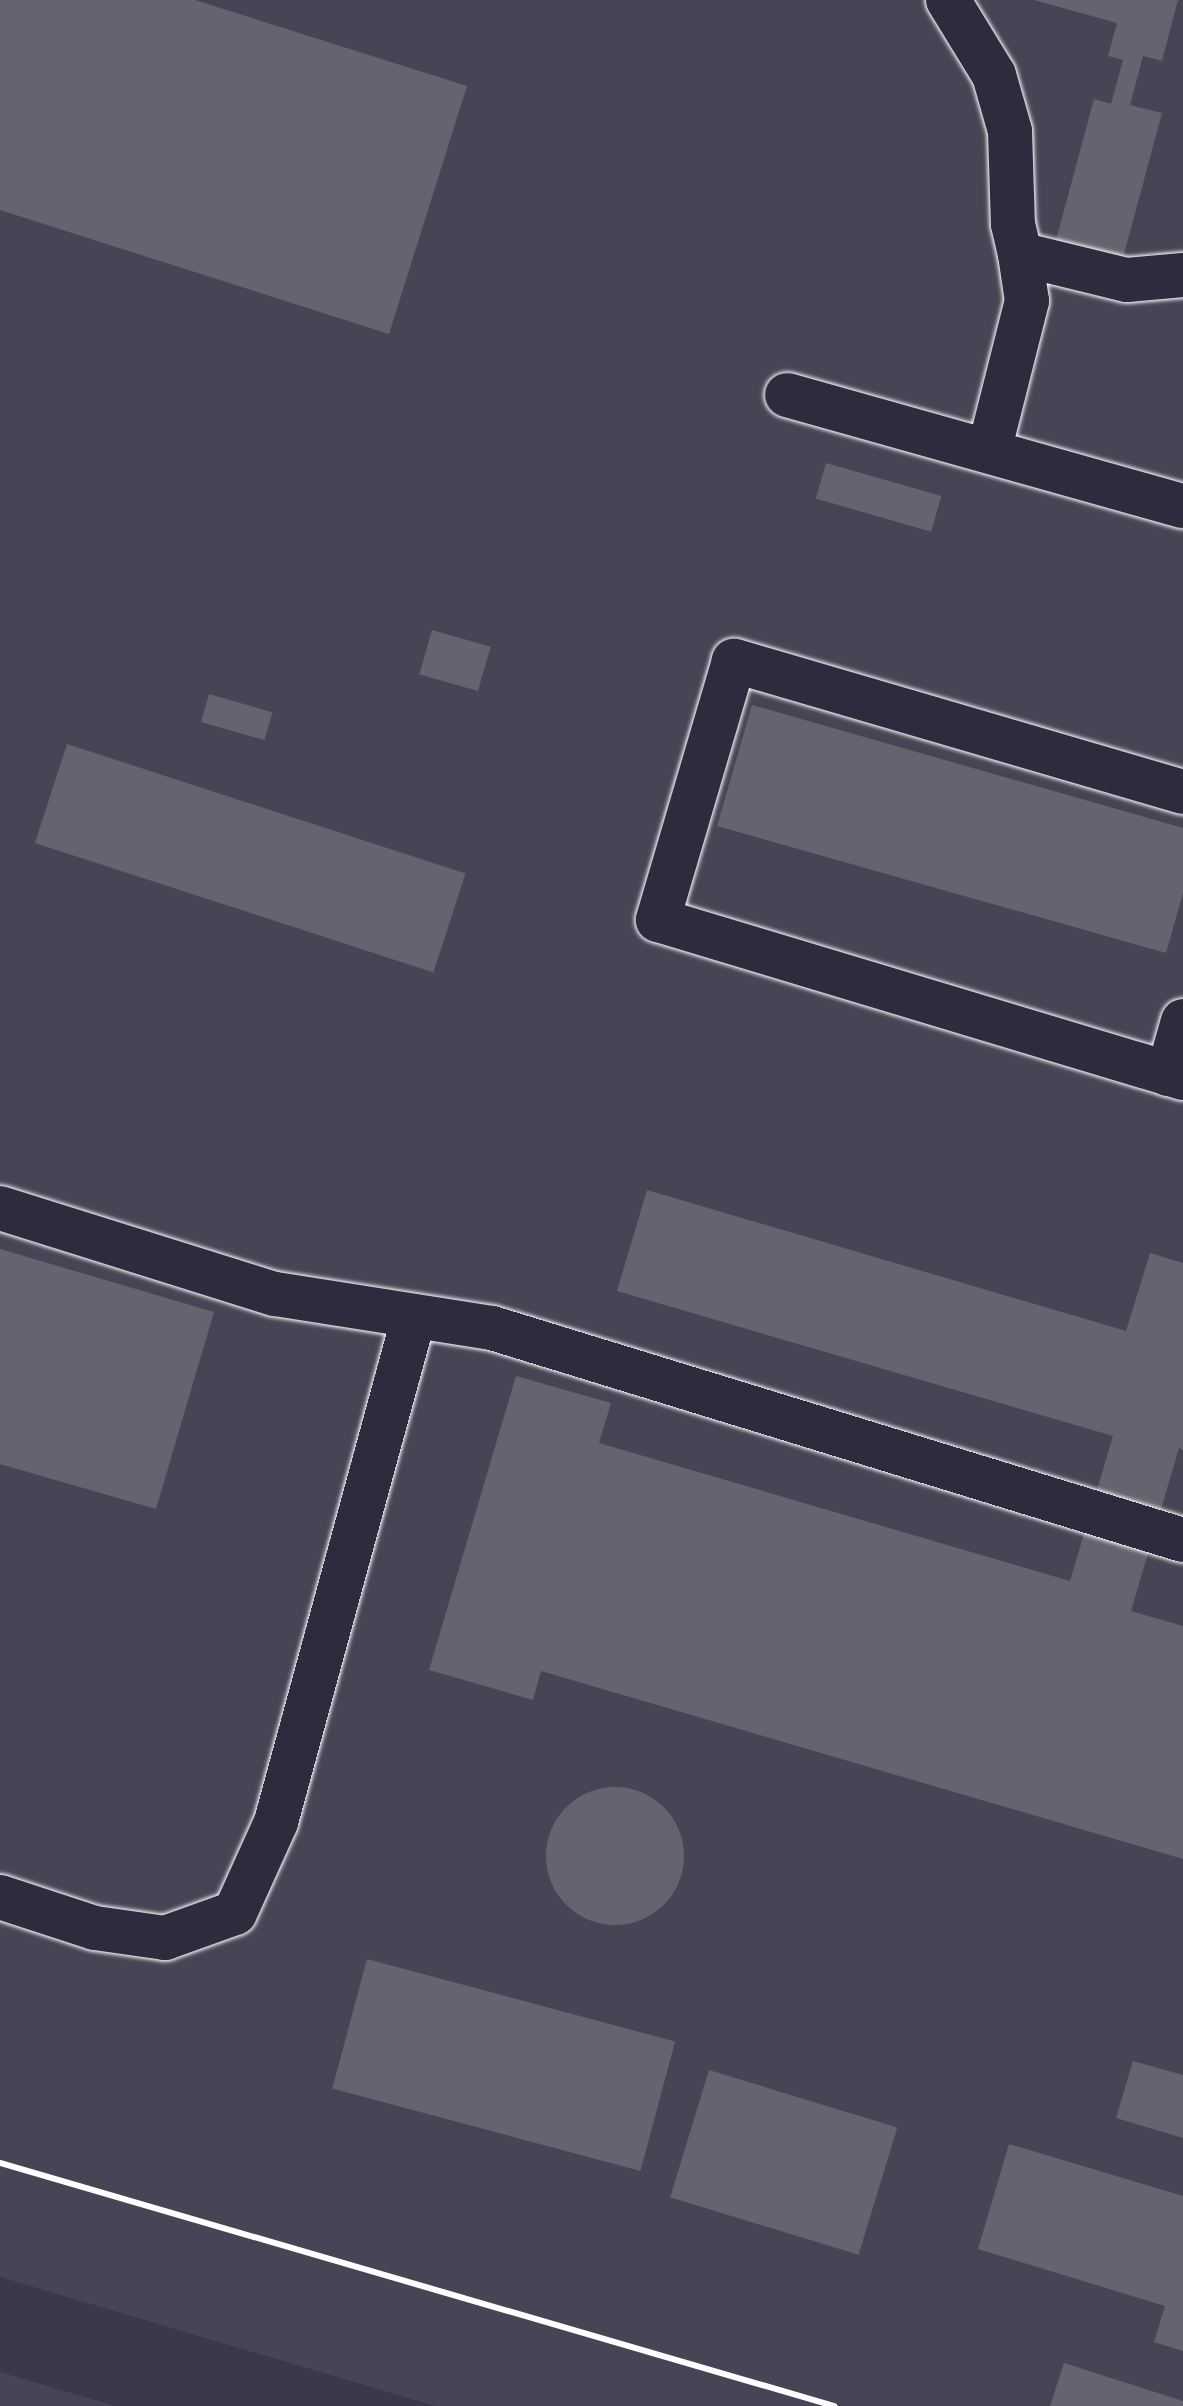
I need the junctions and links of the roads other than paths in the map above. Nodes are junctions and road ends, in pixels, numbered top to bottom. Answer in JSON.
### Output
{"nodes":[{"id":1,"x":948,"y":0,"type":"edge"},
{"id":2,"x":1020,"y":254,"type":"junction"},
{"id":3,"x":1183,"y":275,"type":"edge"},
{"id":4,"x":787,"y":395,"type":"dead end"},
{"id":5,"x":989,"y":451,"type":"junction"},
{"id":6,"x":1183,"y":506,"type":"edge"},
{"id":7,"x":1183,"y":792,"type":"edge"},
{"id":8,"x":1183,"y":1021,"type":"edge"},
{"id":9,"x":1176,"y":1076,"type":"edge"},
{"id":10,"x":0,"y":1208,"type":"edge"},
{"id":11,"x":414,"y":1316,"type":"junction"},
{"id":12,"x":1183,"y":1540,"type":"edge"},
{"id":13,"x":0,"y":1897,"type":"edge"}],
"edges":[{"from":1,"to":2,"type":"lane"},
{"from":2,"to":3,"type":"lane"},
{"from":2,"to":5,"type":"lane"},
{"from":4,"to":5,"type":"lane"},
{"from":5,"to":6,"type":"lane"},
{"from":7,"to":9,"type":"lane"},
{"from":8,"to":9,"type":"lane"},
{"from":10,"to":11,"type":"lane"},
{"from":11,"to":12,"type":"lane"},
{"from":11,"to":13,"type":"lane"}]}
